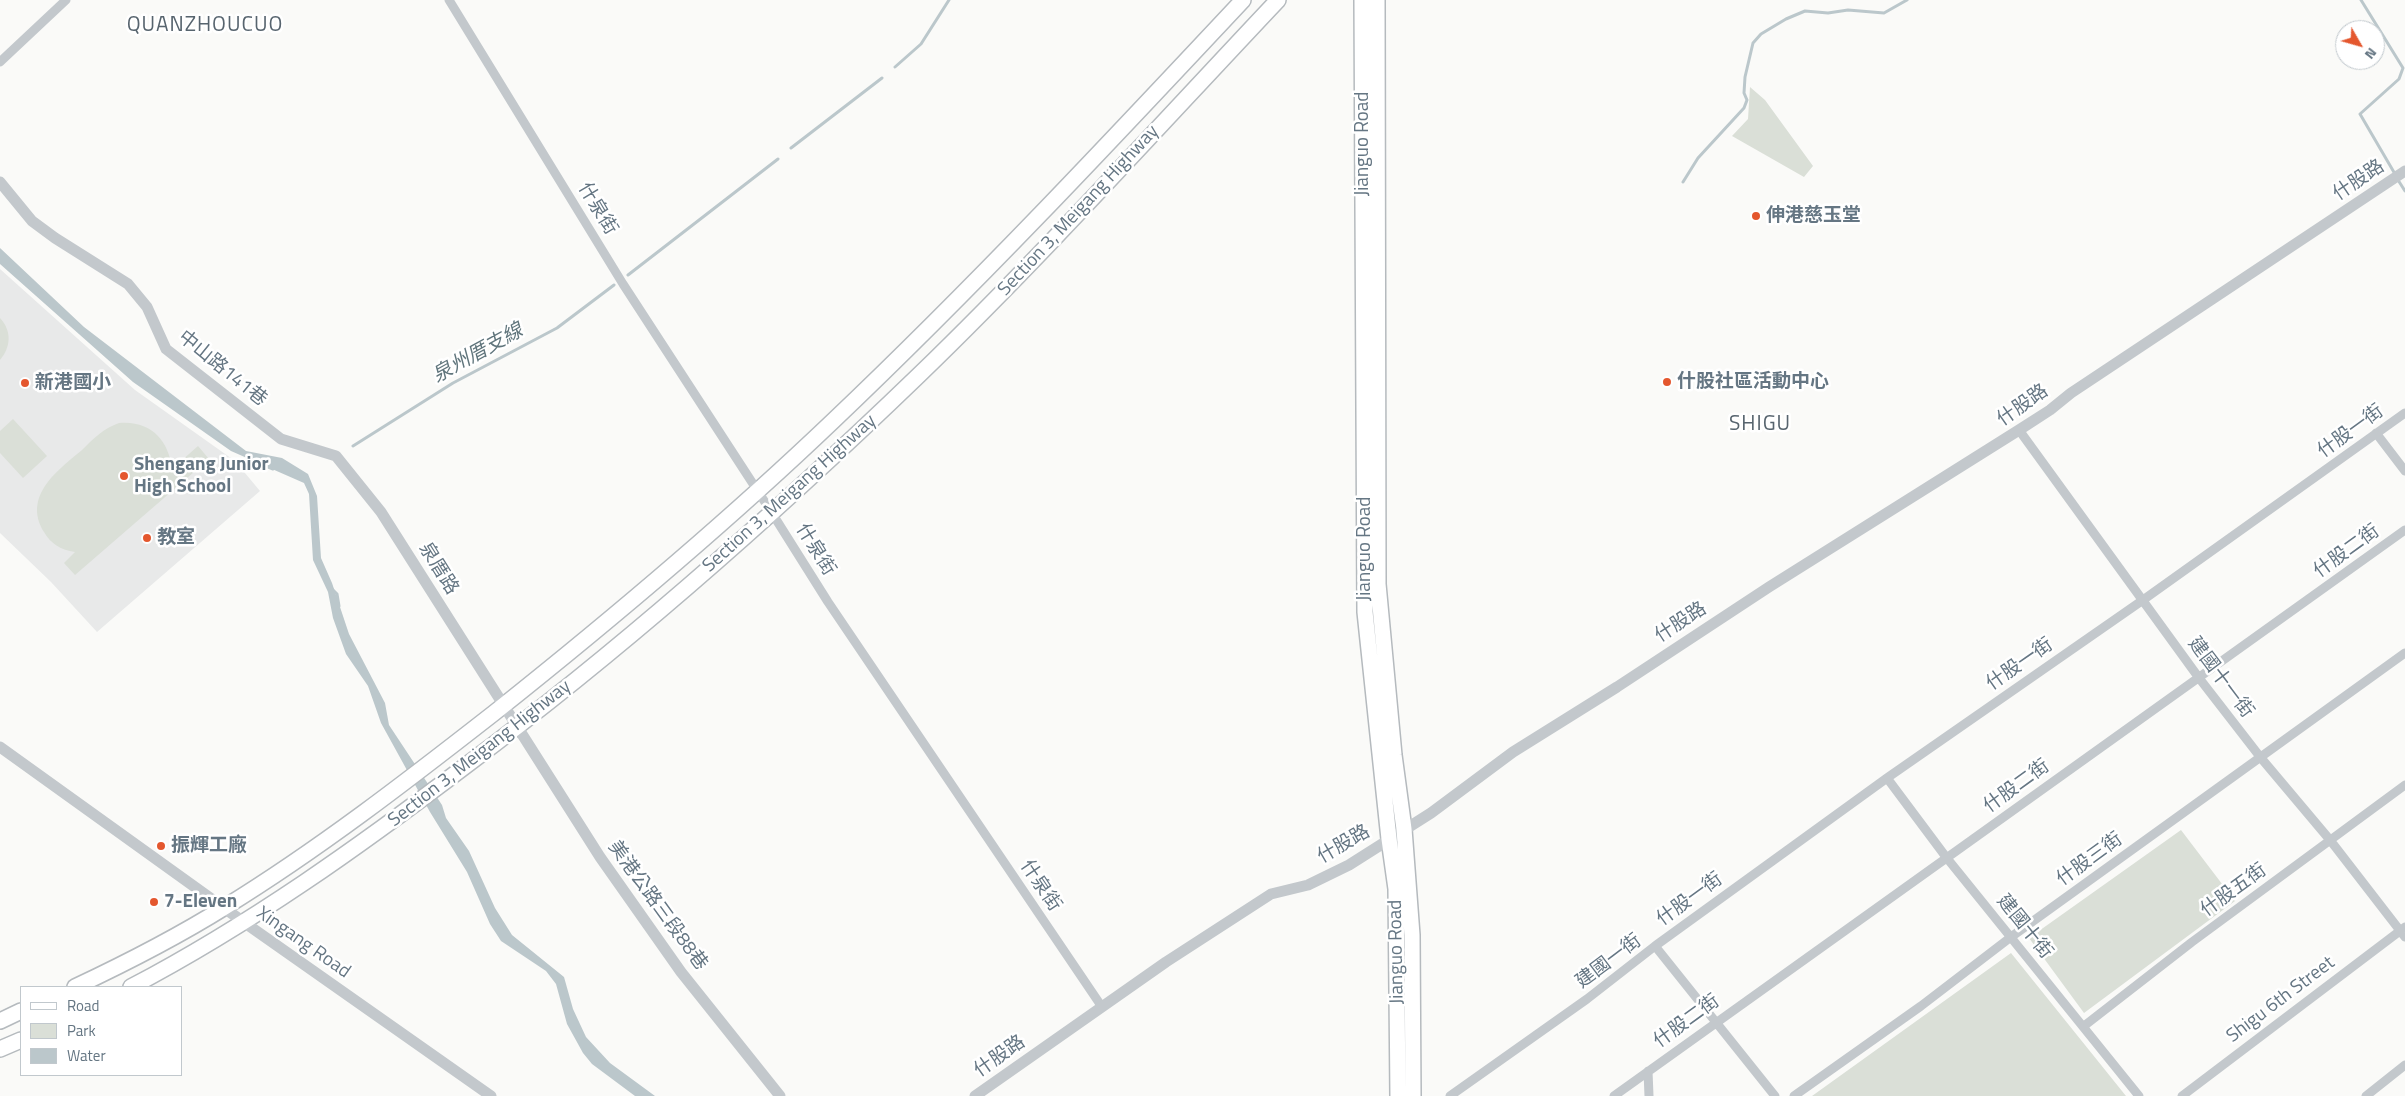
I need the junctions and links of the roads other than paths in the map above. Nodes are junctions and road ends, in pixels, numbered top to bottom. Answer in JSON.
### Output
{"nodes":[{"id":1,"x":66,"y":0,"type":"edge"},
{"id":2,"x":449,"y":0,"type":"edge"},
{"id":3,"x":1243,"y":0,"type":"edge"},
{"id":4,"x":1278,"y":0,"type":"edge"},
{"id":5,"x":1362,"y":0,"type":"edge"},
{"id":6,"x":1378,"y":0,"type":"edge"},
{"id":7,"x":0,"y":62,"type":"edge"},
{"id":8,"x":2405,"y":171,"type":"edge"},
{"id":9,"x":0,"y":182,"type":"edge"},
{"id":10,"x":1371,"y":307,"type":"junction"},
{"id":11,"x":2405,"y":413,"type":"edge"},
{"id":12,"x":2019,"y":430,"type":"junction"},
{"id":13,"x":2376,"y":433,"type":"junction"},
{"id":14,"x":336,"y":456,"type":"joint"},
{"id":15,"x":2405,"y":471,"type":"edge"},
{"id":16,"x":758,"y":490,"type":"junction"},
{"id":17,"x":772,"y":512,"type":"junction"},
{"id":18,"x":2405,"y":530,"type":"edge"},
{"id":19,"x":2143,"y":600,"type":"junction"},
{"id":20,"x":2405,"y":653,"type":"edge"},
{"id":21,"x":2199,"y":678,"type":"junction"},
{"id":22,"x":503,"y":706,"type":"junction"},
{"id":23,"x":516,"y":728,"type":"junction"},
{"id":24,"x":0,"y":747,"type":"edge"},
{"id":25,"x":2261,"y":758,"type":"junction"},
{"id":26,"x":1887,"y":778,"type":"junction"},
{"id":27,"x":2405,"y":785,"type":"edge"},
{"id":28,"x":1404,"y":829,"type":"junction"},
{"id":29,"x":1389,"y":839,"type":"junction"},
{"id":30,"x":2330,"y":840,"type":"junction"},
{"id":31,"x":1946,"y":857,"type":"junction"},
{"id":32,"x":224,"y":908,"type":"junction"},
{"id":33,"x":245,"y":923,"type":"junction"},
{"id":34,"x":2403,"y":931,"type":"edge"},
{"id":35,"x":2011,"y":936,"type":"junction"},
{"id":36,"x":1655,"y":946,"type":"junction"},
{"id":37,"x":77,"y":986,"type":"edge"},
{"id":38,"x":133,"y":986,"type":"edge"},
{"id":39,"x":1102,"y":1007,"type":"junction"},
{"id":40,"x":20,"y":1011,"type":"edge"},
{"id":41,"x":0,"y":1021,"type":"edge"},
{"id":42,"x":1716,"y":1021,"type":"junction"},
{"id":43,"x":2084,"y":1026,"type":"junction"},
{"id":44,"x":20,"y":1040,"type":"edge"},
{"id":45,"x":0,"y":1049,"type":"edge"},
{"id":46,"x":2405,"y":1065,"type":"edge"},
{"id":47,"x":1648,"y":1070,"type":"junction"},
{"id":48,"x":490,"y":1096,"type":"edge"},
{"id":49,"x":780,"y":1096,"type":"edge"},
{"id":50,"x":975,"y":1096,"type":"edge"},
{"id":51,"x":1398,"y":1096,"type":"edge"},
{"id":52,"x":1413,"y":1096,"type":"edge"},
{"id":53,"x":1450,"y":1096,"type":"edge"},
{"id":54,"x":1614,"y":1096,"type":"edge"},
{"id":55,"x":1649,"y":1096,"type":"edge"},
{"id":56,"x":1775,"y":1096,"type":"edge"},
{"id":57,"x":1794,"y":1096,"type":"edge"},
{"id":58,"x":2138,"y":1096,"type":"edge"},
{"id":59,"x":2182,"y":1096,"type":"edge"},
{"id":60,"x":2366,"y":1096,"type":"edge"}],
"edges":[{"from":1,"to":7,"type":"street"},
{"from":2,"to":16,"type":"street","name":"什泉街"},
{"from":3,"to":16,"type":"main road","name":"Section 3, Meigang Highway"},
{"from":4,"to":17,"type":"main road","name":"Section 3, Meigang Highway"},
{"from":5,"to":10,"type":"main road","name":"Jianguo Road"},
{"from":6,"to":10,"type":"main road","name":"Jianguo Road"},
{"from":8,"to":12,"type":"street","name":"什股路"},
{"from":9,"to":14,"type":"street","name":"中山路141巷"},
{"from":10,"to":28,"type":"main road","name":"Jianguo Road"},
{"from":10,"to":29,"type":"main road","name":"Jianguo Road"},
{"from":11,"to":13,"type":"street","name":"什股一街"},
{"from":12,"to":19,"type":"street","name":"建國十一街"},
{"from":12,"to":28,"type":"street","name":"什股路"},
{"from":13,"to":15,"type":"street"},
{"from":13,"to":19,"type":"street","name":"什股一街"},
{"from":14,"to":22,"type":"street","name":"泉厝路"},
{"from":16,"to":17,"type":"street","name":"什泉街"},
{"from":16,"to":22,"type":"main road","name":"Section 3, Meigang Highway"},
{"from":17,"to":23,"type":"main road","name":"Section 3, Meigang Highway"},
{"from":17,"to":39,"type":"street","name":"什泉街"},
{"from":18,"to":21,"type":"street","name":"什股二街"},
{"from":19,"to":21,"type":"street","name":"建國十一街"},
{"from":19,"to":26,"type":"street","name":"什股一街"},
{"from":20,"to":25,"type":"street","name":"什股三街"},
{"from":21,"to":25,"type":"street","name":"建國十一街"},
{"from":21,"to":31,"type":"street","name":"什股二街"},
{"from":22,"to":23,"type":"street","name":"泉厝路"},
{"from":22,"to":32,"type":"main road","name":"Section 3, Meigang Highway"},
{"from":23,"to":33,"type":"main road","name":"Section 3, Meigang Highway"},
{"from":23,"to":49,"type":"street","name":"美港公路三段88巷"},
{"from":24,"to":32,"type":"street","name":"Xingang Road"},
{"from":25,"to":30,"type":"street","name":"建國十一街"},
{"from":25,"to":35,"type":"street","name":"什股三街"},
{"from":26,"to":31,"type":"street","name":"建國十街"},
{"from":26,"to":36,"type":"street","name":"什股一街"},
{"from":27,"to":30,"type":"street","name":"什股五街"},
{"from":28,"to":29,"type":"street","name":"什股路"},
{"from":28,"to":52,"type":"main road","name":"Jianguo Road"},
{"from":29,"to":39,"type":"street","name":"什股路"},
{"from":29,"to":51,"type":"main road","name":"Jianguo Road"},
{"from":30,"to":34,"type":"street","name":"建國十一街"},
{"from":30,"to":43,"type":"street","name":"什股五街"},
{"from":31,"to":35,"type":"street","name":"建國十街"},
{"from":31,"to":42,"type":"street","name":"什股二街"},
{"from":32,"to":33,"type":"street","name":"Xingang Road"},
{"from":32,"to":37,"type":"main road","name":"Section 3, Meigang Highway"},
{"from":33,"to":38,"type":"main road","name":"Section 3, Meigang Highway"},
{"from":33,"to":48,"type":"street","name":"Xingang Road"},
{"from":34,"to":59,"type":"street","name":"Shigu 6th Street"},
{"from":35,"to":43,"type":"street","name":"建國十街"},
{"from":35,"to":57,"type":"street","name":"什股三街"},
{"from":36,"to":42,"type":"street","name":"建國一街"},
{"from":36,"to":53,"type":"street","name":"建國一街"},
{"from":39,"to":50,"type":"street","name":"什股路"},
{"from":40,"to":41,"type":"main road"},
{"from":42,"to":47,"type":"street","name":"什股二街"},
{"from":42,"to":56,"type":"street","name":"建國一街"},
{"from":43,"to":58,"type":"street","name":"建國十街"},
{"from":44,"to":45,"type":"main road"},
{"from":46,"to":60,"type":"street"},
{"from":47,"to":54,"type":"street","name":"什股二街"},
{"from":47,"to":55,"type":"street"}]}
